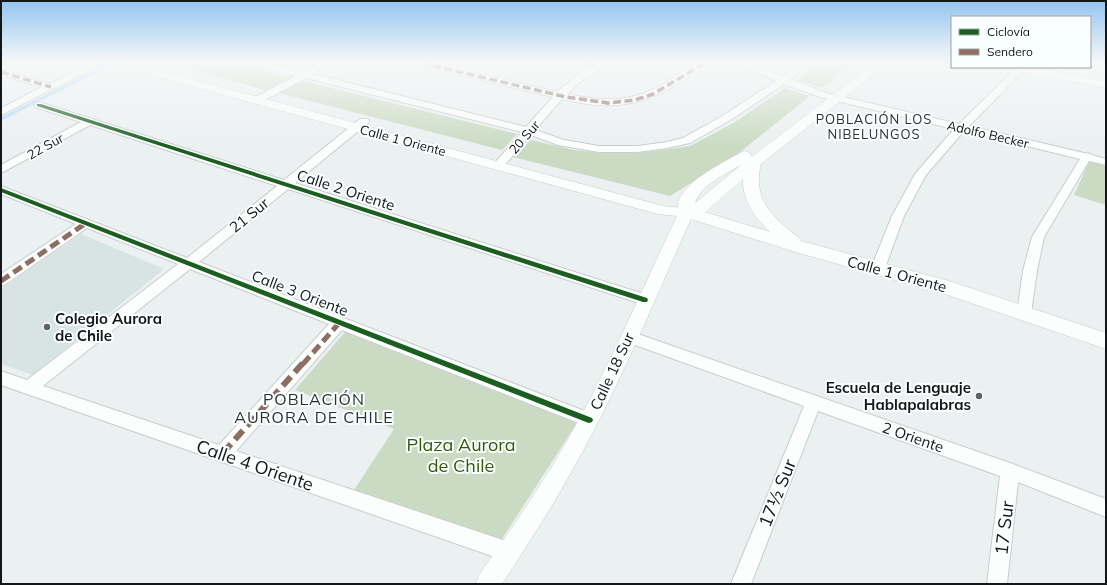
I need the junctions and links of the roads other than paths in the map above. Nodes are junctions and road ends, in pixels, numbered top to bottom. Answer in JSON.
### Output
{"nodes":[{"id":1,"x":44,"y":90,"type":"edge"},
{"id":2,"x":231,"y":90,"type":"edge"},
{"id":3,"x":238,"y":90,"type":"edge"},
{"id":4,"x":276,"y":90,"type":"edge"},
{"id":5,"x":366,"y":90,"type":"edge"},
{"id":6,"x":540,"y":90,"type":"edge"},
{"id":7,"x":565,"y":90,"type":"edge"},
{"id":8,"x":659,"y":90,"type":"edge"},
{"id":9,"x":769,"y":90,"type":"edge"},
{"id":10,"x":811,"y":90,"type":"edge"},
{"id":11,"x":829,"y":90,"type":"edge"},
{"id":12,"x":848,"y":90,"type":"edge"},
{"id":13,"x":1001,"y":90,"type":"edge"},
{"id":14,"x":560,"y":95,"type":"junction"},
{"id":15,"x":823,"y":95,"type":"junction"},
{"id":16,"x":262,"y":98,"type":"junction"},
{"id":17,"x":838,"y":98,"type":"junction"},
{"id":18,"x":39,"y":105,"type":"dead end"},
{"id":19,"x":1,"y":112,"type":"edge"},
{"id":20,"x":90,"y":121,"type":"junction"},
{"id":21,"x":360,"y":124,"type":"junction"},
{"id":22,"x":961,"y":128,"type":"junction"},
{"id":23,"x":529,"y":131,"type":"junction"},
{"id":24,"x":1087,"y":156,"type":"junction"},
{"id":25,"x":502,"y":162,"type":"junction"},
{"id":26,"x":1106,"y":162,"type":"edge"},
{"id":27,"x":754,"y":163,"type":"junction"},
{"id":28,"x":1,"y":170,"type":"edge"},
{"id":29,"x":286,"y":184,"type":"junction"},
{"id":30,"x":1,"y":190,"type":"edge"},
{"id":31,"x":687,"y":212,"type":"junction"},
{"id":32,"x":86,"y":223,"type":"junction"},
{"id":33,"x":805,"y":249,"type":"junction"},
{"id":34,"x":189,"y":263,"type":"junction"},
{"id":35,"x":878,"y":268,"type":"junction"},
{"id":36,"x":1,"y":281,"type":"edge"},
{"id":37,"x":646,"y":300,"type":"junction"},
{"id":38,"x":1024,"y":313,"type":"junction"},
{"id":39,"x":340,"y":322,"type":"junction"},
{"id":40,"x":629,"y":337,"type":"junction"},
{"id":41,"x":1106,"y":341,"type":"edge"},
{"id":42,"x":1,"y":378,"type":"edge"},
{"id":43,"x":30,"y":387,"type":"junction"},
{"id":44,"x":813,"y":403,"type":"junction"},
{"id":45,"x":589,"y":420,"type":"junction"},
{"id":46,"x":223,"y":453,"type":"junction"},
{"id":47,"x":1010,"y":471,"type":"junction"},
{"id":48,"x":1106,"y":508,"type":"edge"},
{"id":49,"x":509,"y":552,"type":"junction"},
{"id":50,"x":488,"y":584,"type":"edge"},
{"id":51,"x":741,"y":584,"type":"edge"},
{"id":52,"x":997,"y":584,"type":"edge"}],
"edges":[{"from":1,"to":19,"type":"street"},
{"from":2,"to":16,"type":"street","name":"Calle 1 Oriente"},
{"from":3,"to":16,"type":"street","name":"Calle 1 Oriente"},
{"from":4,"to":16,"type":"street"},
{"from":5,"to":23,"type":"street"},
{"from":6,"to":14,"type":"street"},
{"from":7,"to":14,"type":"street","name":"20 Sur"},
{"from":8,"to":14,"type":"street"},
{"from":9,"to":23,"type":"street"},
{"from":10,"to":15,"type":"street","name":"Adolfo Becker"},
{"from":11,"to":15,"type":"main road","name":"Calle 18 Sur"},
{"from":12,"to":17,"type":"main road"},
{"from":13,"to":22,"type":"street"},
{"from":14,"to":23,"type":"street","name":"20 Sur"},
{"from":15,"to":17,"type":"street","name":"Adolfo Becker"},
{"from":15,"to":31,"type":"main road","name":"Calle 18 Sur"},
{"from":16,"to":21,"type":"street","name":"Calle 1 Oriente"},
{"from":17,"to":22,"type":"street","name":"Adolfo Becker"},
{"from":17,"to":27,"type":"main road"},
{"from":18,"to":20,"type":"street","name":"Calle 2 Oriente"},
{"from":20,"to":28,"type":"street","name":"22 Sur"},
{"from":20,"to":29,"type":"street","name":"Calle 2 Oriente"},
{"from":21,"to":25,"type":"street","name":"Calle 1 Oriente"},
{"from":21,"to":29,"type":"street","name":"21 Sur"},
{"from":22,"to":24,"type":"street","name":"Adolfo Becker"},
{"from":22,"to":35,"type":"street"},
{"from":23,"to":25,"type":"street","name":"20 Sur"},
{"from":24,"to":26,"type":"street","name":"Adolfo Becker"},
{"from":24,"to":38,"type":"street"},
{"from":25,"to":31,"type":"street","name":"Calle 1 Oriente"},
{"from":27,"to":31,"type":"main road"},
{"from":27,"to":33,"type":"main road"},
{"from":29,"to":34,"type":"street","name":"21 Sur"},
{"from":29,"to":37,"type":"street","name":"Calle 2 Oriente"},
{"from":30,"to":32,"type":"street","name":"Calle 3 Oriente"},
{"from":31,"to":33,"type":"main road","name":"Calle 1 Oriente"},
{"from":31,"to":37,"type":"street","name":"Calle 18 Sur"},
{"from":32,"to":34,"type":"street","name":"Calle 3 Oriente"},
{"from":32,"to":36,"type":"street"},
{"from":33,"to":35,"type":"main road","name":"Calle 1 Oriente"},
{"from":34,"to":39,"type":"street","name":"Calle 3 Oriente"},
{"from":34,"to":43,"type":"street","name":"21 Sur"},
{"from":35,"to":38,"type":"main road","name":"Calle 1 Oriente"},
{"from":37,"to":40,"type":"street","name":"Calle 18 Sur"},
{"from":38,"to":41,"type":"main road","name":"Calle 1 Oriente"},
{"from":39,"to":45,"type":"street","name":"Calle 3 Oriente"},
{"from":39,"to":46,"type":"street"},
{"from":40,"to":44,"type":"street","name":"2 Oriente"},
{"from":40,"to":45,"type":"street","name":"Calle 18 Sur"},
{"from":42,"to":43,"type":"street","name":"Calle 4 Oriente"},
{"from":43,"to":46,"type":"street","name":"Calle 4 Oriente"},
{"from":44,"to":47,"type":"street","name":"2 Oriente"},
{"from":44,"to":51,"type":"street","name":"17½ Sur"},
{"from":45,"to":49,"type":"street","name":"Calle 18 Sur"},
{"from":46,"to":49,"type":"street","name":"Calle 4 Oriente"},
{"from":47,"to":48,"type":"street","name":"2 Oriente"},
{"from":47,"to":52,"type":"street","name":"17 Sur"},
{"from":49,"to":50,"type":"street","name":"Calle 18 Sur"}]}
